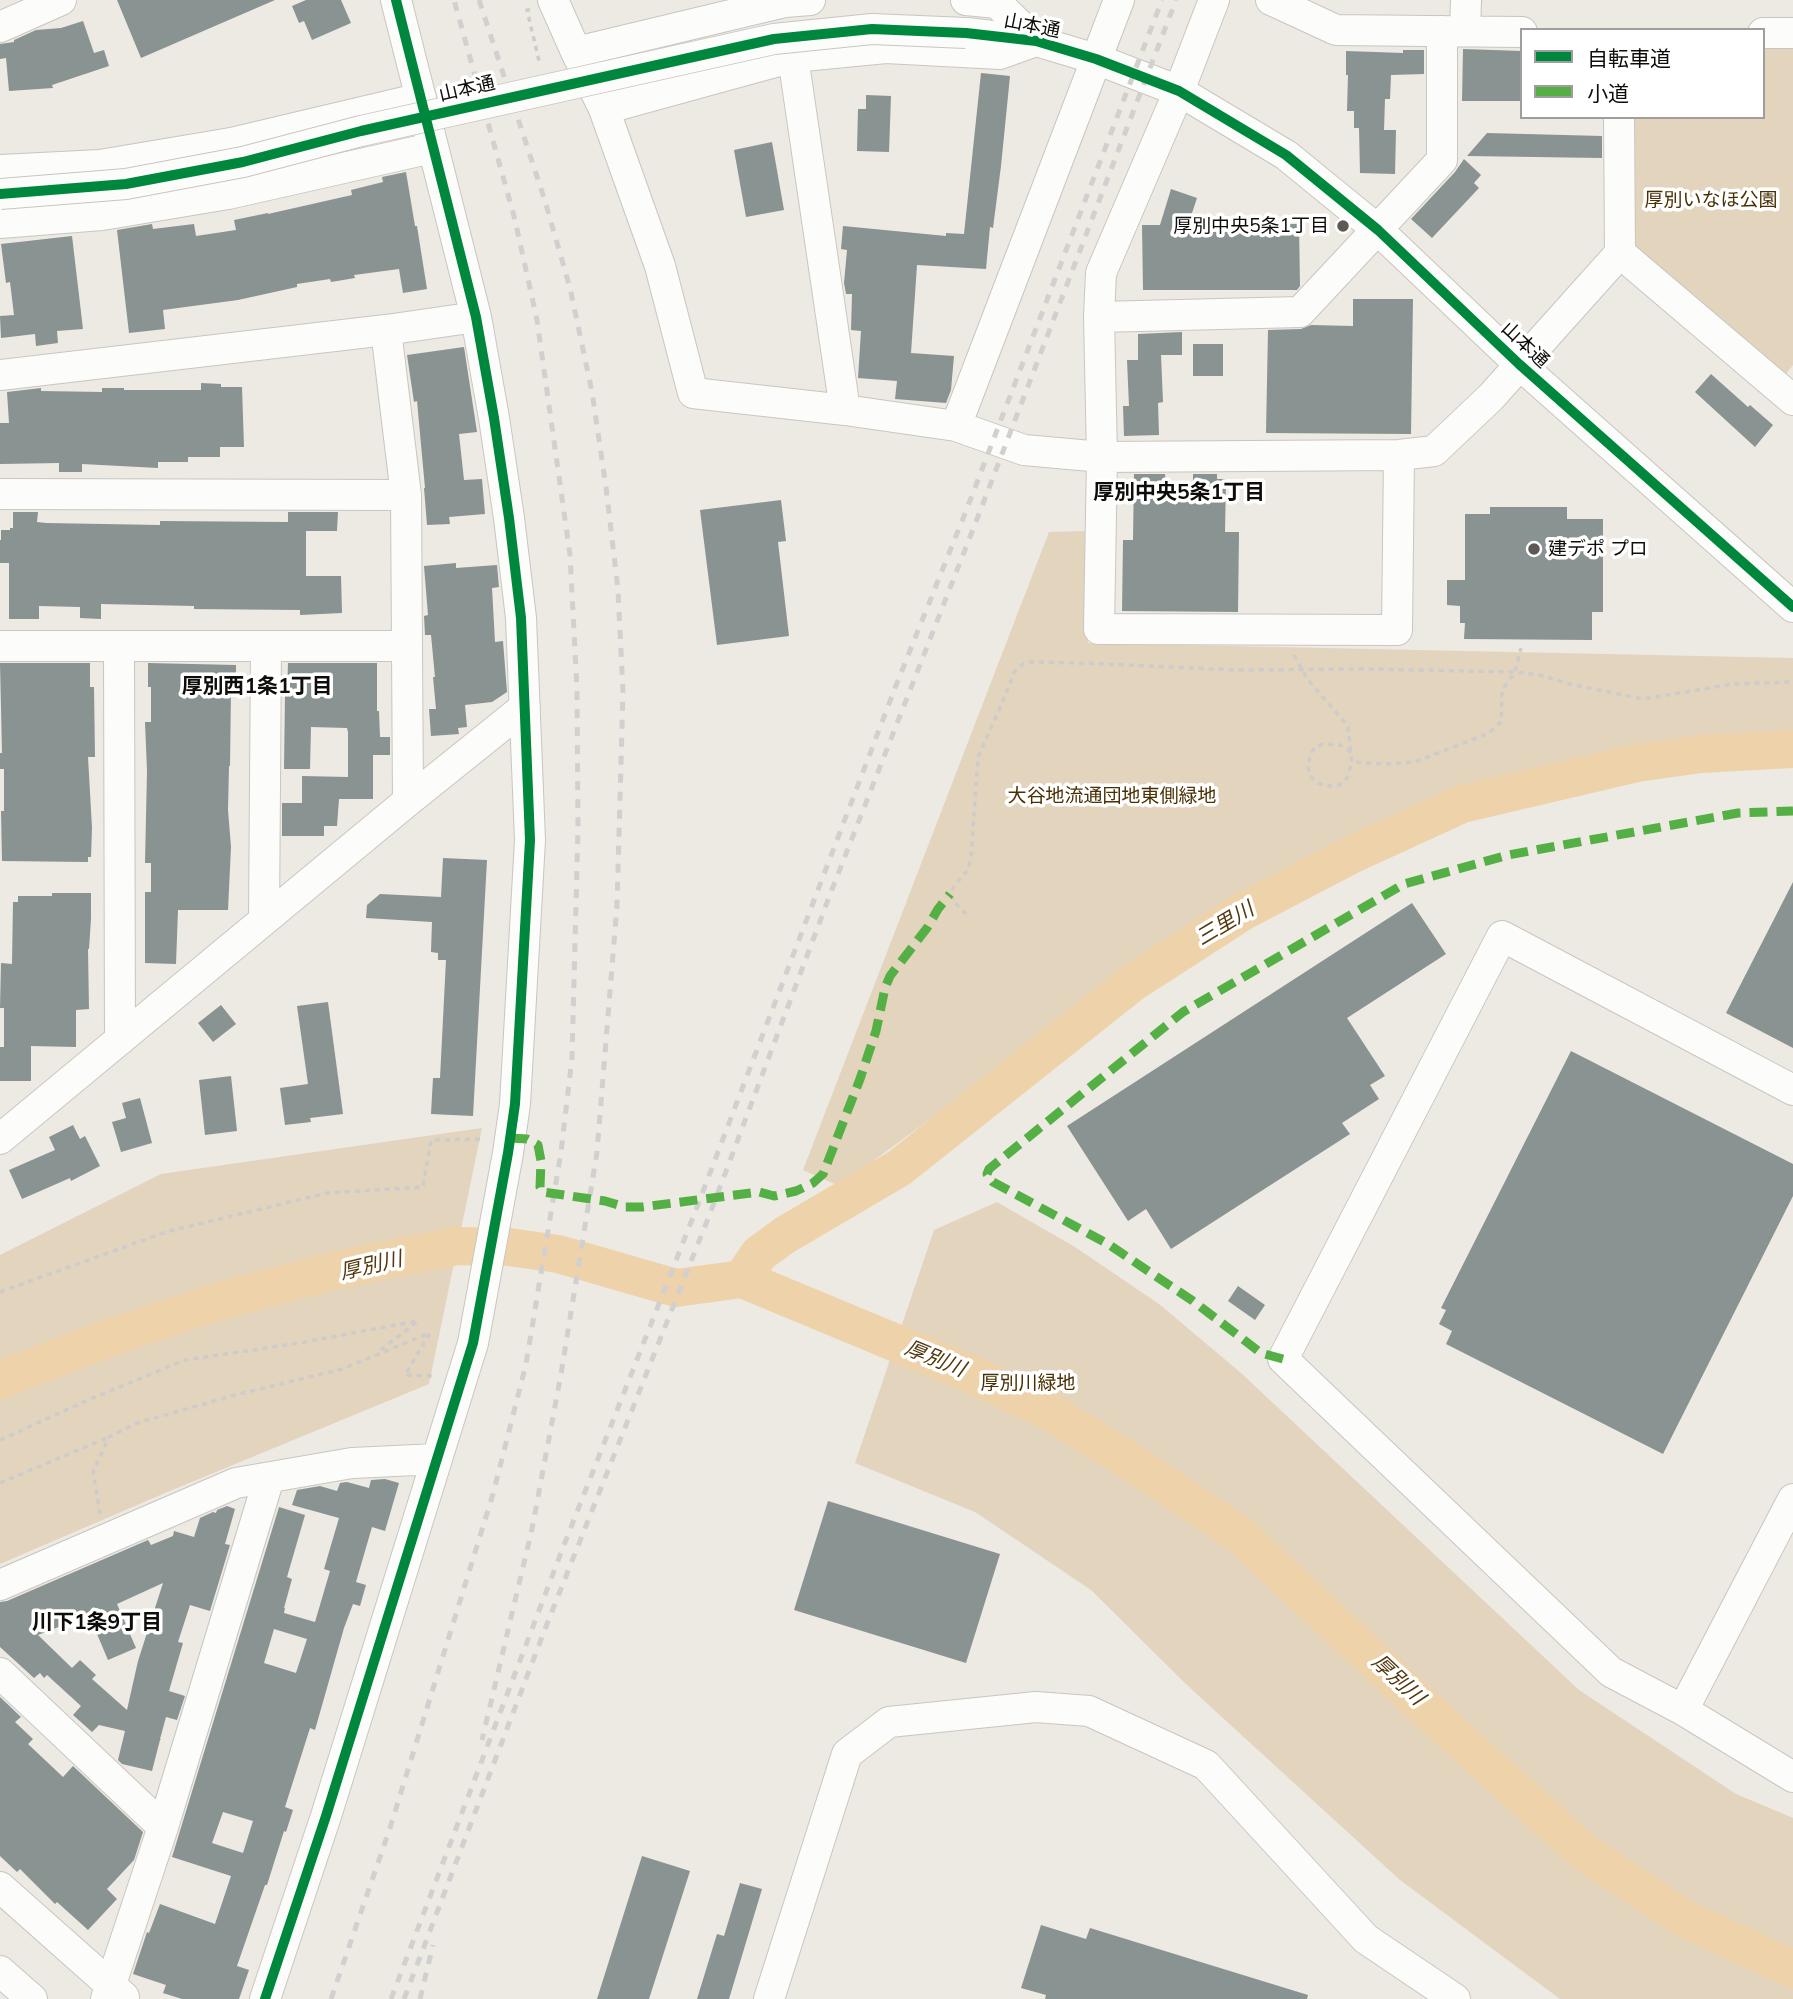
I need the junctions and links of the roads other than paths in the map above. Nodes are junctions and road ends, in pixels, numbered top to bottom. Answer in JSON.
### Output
{"nodes":[{"id":1,"x":61,"y":0,"type":"edge"},
{"id":2,"x":396,"y":0,"type":"edge"},
{"id":3,"x":966,"y":0,"type":"edge"},
{"id":4,"x":1119,"y":0,"type":"edge"},
{"id":5,"x":1214,"y":0,"type":"edge"},
{"id":6,"x":1271,"y":0,"type":"edge"},
{"id":7,"x":1466,"y":0,"type":"edge"},
{"id":8,"x":793,"y":1,"type":"edge"},
{"id":9,"x":544,"y":5,"type":"edge"},
{"id":10,"x":0,"y":27,"type":"edge"},
{"id":11,"x":1454,"y":31,"type":"junction"},
{"id":12,"x":1520,"y":32,"type":"edge"},
{"id":13,"x":1765,"y":33,"type":"edge"},
{"id":14,"x":1793,"y":33,"type":"edge"},
{"id":15,"x":1036,"y":41,"type":"junction"},
{"id":16,"x":576,"y":52,"type":"junction"},
{"id":17,"x":793,"y":57,"type":"junction"},
{"id":18,"x":1096,"y":59,"type":"junction"},
{"id":19,"x":1178,"y":91,"type":"junction"},
{"id":20,"x":421,"y":98,"type":"junction"},
{"id":21,"x":604,"y":109,"type":"junction"},
{"id":22,"x":1619,"y":119,"type":"edge"},
{"id":23,"x":432,"y":148,"type":"junction"},
{"id":24,"x":0,"y":170,"type":"edge"},
{"id":25,"x":0,"y":194,"type":"edge"},
{"id":26,"x":0,"y":223,"type":"edge"},
{"id":27,"x":1378,"y":230,"type":"junction"},
{"id":28,"x":1620,"y":253,"type":"junction"},
{"id":29,"x":476,"y":317,"type":"junction"},
{"id":30,"x":1099,"y":317,"type":"junction"},
{"id":31,"x":386,"y":330,"type":"junction"},
{"id":32,"x":1519,"y":364,"type":"junction"},
{"id":33,"x":0,"y":374,"type":"edge"},
{"id":34,"x":1791,"y":394,"type":"edge"},
{"id":35,"x":845,"y":410,"type":"junction"},
{"id":36,"x":956,"y":426,"type":"junction"},
{"id":37,"x":1399,"y":455,"type":"junction"},
{"id":38,"x":1102,"y":457,"type":"junction"},
{"id":39,"x":0,"y":494,"type":"edge"},
{"id":40,"x":406,"y":495,"type":"junction"},
{"id":41,"x":1793,"y":607,"type":"edge"},
{"id":42,"x":0,"y":646,"type":"edge"},
{"id":43,"x":119,"y":646,"type":"junction"},
{"id":44,"x":266,"y":646,"type":"junction"},
{"id":45,"x":407,"y":646,"type":"junction"},
{"id":46,"x":525,"y":707,"type":"junction"},
{"id":47,"x":408,"y":801,"type":"junction"},
{"id":48,"x":264,"y":920,"type":"junction"},
{"id":49,"x":120,"y":1040,"type":"junction"},
{"id":50,"x":1793,"y":1090,"type":"edge"},
{"id":51,"x":0,"y":1139,"type":"edge"},
{"id":52,"x":437,"y":1459,"type":"junction"},
{"id":53,"x":269,"y":1478,"type":"junction"},
{"id":54,"x":1793,"y":1499,"type":"edge"},
{"id":55,"x":0,"y":1585,"type":"edge"},
{"id":56,"x":0,"y":1673,"type":"edge"},
{"id":57,"x":1683,"y":1710,"type":"junction"},
{"id":58,"x":1793,"y":1777,"type":"edge"},
{"id":59,"x":163,"y":1827,"type":"junction"},
{"id":60,"x":0,"y":1887,"type":"edge"},
{"id":61,"x":0,"y":1970,"type":"edge"},
{"id":62,"x":114,"y":1994,"type":"edge"},
{"id":63,"x":32,"y":1999,"type":"edge"},
{"id":64,"x":265,"y":1999,"type":"edge"},
{"id":65,"x":769,"y":1999,"type":"edge"},
{"id":66,"x":1455,"y":1999,"type":"edge"}],
"edges":[{"from":1,"to":10,"type":"street"},
{"from":2,"to":20,"type":"street"},
{"from":3,"to":15,"type":"street"},
{"from":4,"to":18,"type":"street"},
{"from":5,"to":19,"type":"street"},
{"from":6,"to":11,"type":"street"},
{"from":7,"to":11,"type":"street"},
{"from":8,"to":16,"type":"street"},
{"from":9,"to":16,"type":"street"},
{"from":11,"to":12,"type":"street"},
{"from":11,"to":27,"type":"street"},
{"from":13,"to":14,"type":"street"},
{"from":15,"to":17,"type":"street"},
{"from":15,"to":18,"type":"street","name":"山本通"},
{"from":15,"to":25,"type":"street","name":"山本通","bridge":true},
{"from":16,"to":21,"type":"street"},
{"from":17,"to":21,"type":"street"},
{"from":17,"to":35,"type":"street"},
{"from":18,"to":19,"type":"street","name":"山本通"},
{"from":18,"to":36,"type":"street"},
{"from":19,"to":27,"type":"street","name":"山本通"},
{"from":19,"to":30,"type":"street"},
{"from":20,"to":23,"type":"street"},
{"from":20,"to":24,"type":"street"},
{"from":21,"to":35,"type":"street"},
{"from":22,"to":28,"type":"street"},
{"from":23,"to":26,"type":"street"},
{"from":23,"to":29,"type":"street"},
{"from":27,"to":30,"type":"street"},
{"from":27,"to":32,"type":"street","name":"山本通"},
{"from":28,"to":32,"type":"street"},
{"from":28,"to":34,"type":"street"},
{"from":29,"to":31,"type":"street"},
{"from":29,"to":46,"type":"street"},
{"from":30,"to":38,"type":"street"},
{"from":31,"to":33,"type":"street"},
{"from":31,"to":40,"type":"street"},
{"from":32,"to":37,"type":"street"},
{"from":32,"to":41,"type":"street","name":"山本通"},
{"from":35,"to":36,"type":"street"},
{"from":36,"to":38,"type":"street"},
{"from":37,"to":38,"type":"street"},
{"from":37,"to":38,"type":"street"},
{"from":39,"to":40,"type":"street"},
{"from":40,"to":45,"type":"street"},
{"from":42,"to":43,"type":"street"},
{"from":43,"to":44,"type":"street"},
{"from":43,"to":49,"type":"street"},
{"from":44,"to":45,"type":"street"},
{"from":44,"to":48,"type":"street"},
{"from":45,"to":47,"type":"street"},
{"from":46,"to":47,"type":"street"},
{"from":46,"to":52,"type":"street"},
{"from":47,"to":48,"type":"street"},
{"from":48,"to":49,"type":"street"},
{"from":49,"to":51,"type":"street"},
{"from":50,"to":57,"type":"street"},
{"from":52,"to":53,"type":"street"},
{"from":52,"to":64,"type":"street"},
{"from":53,"to":55,"type":"street"},
{"from":53,"to":59,"type":"street"},
{"from":54,"to":57,"type":"street"},
{"from":56,"to":59,"type":"street"},
{"from":57,"to":58,"type":"street"},
{"from":59,"to":62,"type":"street"},
{"from":60,"to":62,"type":"street"},
{"from":61,"to":63,"type":"street"},
{"from":65,"to":66,"type":"street"}]}
